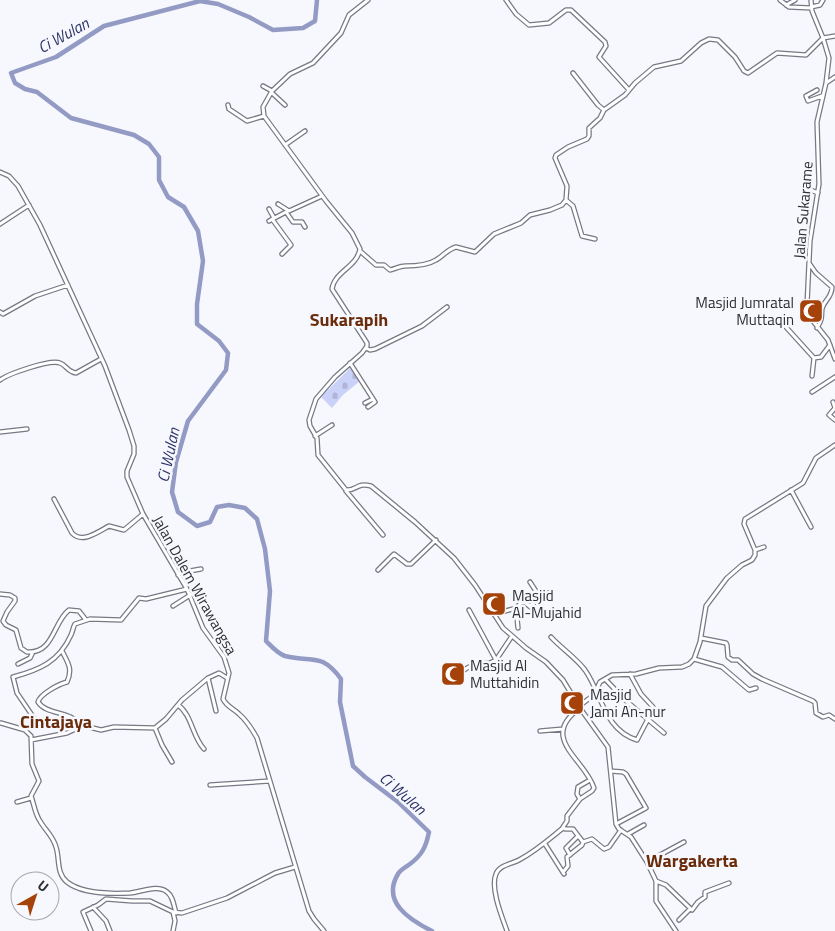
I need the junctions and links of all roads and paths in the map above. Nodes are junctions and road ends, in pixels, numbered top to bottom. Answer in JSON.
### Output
{"nodes":[{"id":1,"x":368,"y":0,"type":"edge"},
{"id":2,"x":506,"y":0,"type":"edge"},
{"id":3,"x":780,"y":0,"type":"edge"},
{"id":4,"x":795,"y":0,"type":"edge"},
{"id":5,"x":811,"y":0,"type":"edge"},
{"id":6,"x":823,"y":0,"type":"edge"},
{"id":7,"x":786,"y":5,"type":"junction"},
{"id":8,"x":811,"y":8,"type":"junction"},
{"id":9,"x":835,"y":36,"type":"edge"},
{"id":10,"x":824,"y":38,"type":"junction"},
{"id":11,"x":573,"y":72,"type":"dead end"},
{"id":12,"x":835,"y":77,"type":"edge"},
{"id":13,"x":826,"y":83,"type":"junction"},
{"id":14,"x":263,"y":86,"type":"dead end"},
{"id":15,"x":629,"y":90,"type":"junction"},
{"id":16,"x":817,"y":90,"type":"dead end"},
{"id":17,"x":272,"y":91,"type":"junction"},
{"id":18,"x":822,"y":96,"type":"junction"},
{"id":19,"x":228,"y":104,"type":"dead end"},
{"id":20,"x":286,"y":105,"type":"dead end"},
{"id":21,"x":603,"y":111,"type":"junction"},
{"id":22,"x":264,"y":116,"type":"junction"},
{"id":23,"x":305,"y":131,"type":"dead end"},
{"id":24,"x":285,"y":145,"type":"junction"},
{"id":25,"x":1,"y":173,"type":"edge"},
{"id":26,"x":805,"y":191,"type":"dead end"},
{"id":27,"x":818,"y":193,"type":"junction"},
{"id":28,"x":322,"y":196,"type":"junction"},
{"id":29,"x":566,"y":200,"type":"junction"},
{"id":30,"x":278,"y":204,"type":"dead end"},
{"id":31,"x":29,"y":205,"type":"junction"},
{"id":32,"x":269,"y":209,"type":"dead end"},
{"id":33,"x":287,"y":212,"type":"junction"},
{"id":34,"x":272,"y":219,"type":"junction"},
{"id":35,"x":0,"y":224,"type":"edge"},
{"id":36,"x":305,"y":227,"type":"dead end"},
{"id":37,"x":594,"y":239,"type":"dead end"},
{"id":38,"x":360,"y":250,"type":"junction"},
{"id":39,"x":282,"y":254,"type":"dead end"},
{"id":40,"x":809,"y":260,"type":"junction"},
{"id":41,"x":68,"y":284,"type":"junction"},
{"id":42,"x":447,"y":307,"type":"dead end"},
{"id":43,"x":0,"y":312,"type":"edge"},
{"id":44,"x":785,"y":326,"type":"dead end"},
{"id":45,"x":818,"y":328,"type":"junction"},
{"id":46,"x":830,"y":345,"type":"junction"},
{"id":47,"x":366,"y":348,"type":"junction"},
{"id":48,"x":814,"y":358,"type":"junction"},
{"id":49,"x":835,"y":359,"type":"edge"},
{"id":50,"x":101,"y":360,"type":"junction"},
{"id":51,"x":350,"y":363,"type":"junction"},
{"id":52,"x":812,"y":376,"type":"dead end"},
{"id":53,"x":835,"y":377,"type":"edge"},
{"id":54,"x":0,"y":380,"type":"edge"},
{"id":55,"x":812,"y":392,"type":"dead end"},
{"id":56,"x":833,"y":402,"type":"dead end"},
{"id":57,"x":366,"y":405,"type":"dead end"},
{"id":58,"x":835,"y":420,"type":"edge"},
{"id":59,"x":332,"y":425,"type":"dead end"},
{"id":60,"x":27,"y":429,"type":"dead end"},
{"id":61,"x":0,"y":432,"type":"edge"},
{"id":62,"x":315,"y":436,"type":"junction"},
{"id":63,"x":835,"y":445,"type":"edge"},
{"id":64,"x":346,"y":490,"type":"junction"},
{"id":65,"x":791,"y":490,"type":"junction"},
{"id":66,"x":54,"y":499,"type":"dead end"},
{"id":67,"x":143,"y":514,"type":"junction"},
{"id":68,"x":811,"y":527,"type":"dead end"},
{"id":69,"x":383,"y":535,"type":"dead end"},
{"id":70,"x":436,"y":540,"type":"junction"},
{"id":71,"x":764,"y":546,"type":"dead end"},
{"id":72,"x":755,"y":550,"type":"junction"},
{"id":73,"x":201,"y":569,"type":"dead end"},
{"id":74,"x":378,"y":570,"type":"dead end"},
{"id":75,"x":178,"y":575,"type":"junction"},
{"id":76,"x":530,"y":582,"type":"dead end"},
{"id":77,"x":186,"y":589,"type":"junction"},
{"id":78,"x":203,"y":592,"type":"dead end"},
{"id":79,"x":548,"y":593,"type":"dead end"},
{"id":80,"x":0,"y":594,"type":"edge"},
{"id":81,"x":189,"y":596,"type":"junction"},
{"id":82,"x":540,"y":599,"type":"junction"},
{"id":83,"x":173,"y":606,"type":"dead end"},
{"id":84,"x":516,"y":608,"type":"junction"},
{"id":85,"x":469,"y":610,"type":"dead end"},
{"id":86,"x":495,"y":614,"type":"junction"},
{"id":87,"x":86,"y":620,"type":"junction"},
{"id":88,"x":518,"y":628,"type":"dead end"},
{"id":89,"x":512,"y":636,"type":"junction"},
{"id":90,"x":551,"y":637,"type":"dead end"},
{"id":91,"x":701,"y":638,"type":"junction"},
{"id":92,"x":62,"y":651,"type":"junction"},
{"id":93,"x":33,"y":652,"type":"junction"},
{"id":94,"x":694,"y":659,"type":"junction"},
{"id":95,"x":496,"y":660,"type":"junction"},
{"id":96,"x":18,"y":664,"type":"dead end"},
{"id":97,"x":630,"y":674,"type":"junction"},
{"id":98,"x":456,"y":675,"type":"dead end"},
{"id":99,"x":208,"y":678,"type":"junction"},
{"id":100,"x":228,"y":678,"type":"junction"},
{"id":101,"x":605,"y":679,"type":"junction"},
{"id":102,"x":756,"y":688,"type":"dead end"},
{"id":103,"x":596,"y":691,"type":"junction"},
{"id":104,"x":178,"y":704,"type":"junction"},
{"id":105,"x":579,"y":707,"type":"junction"},
{"id":106,"x":653,"y":707,"type":"dead end"},
{"id":107,"x":216,"y":711,"type":"dead end"},
{"id":108,"x":648,"y":720,"type":"junction"},
{"id":109,"x":835,"y":720,"type":"edge"},
{"id":110,"x":36,"y":721,"type":"dead end"},
{"id":111,"x":1,"y":722,"type":"edge"},
{"id":112,"x":80,"y":727,"type":"junction"},
{"id":113,"x":155,"y":728,"type":"junction"},
{"id":114,"x":563,"y":729,"type":"junction"},
{"id":115,"x":540,"y":731,"type":"dead end"},
{"id":116,"x":664,"y":732,"type":"dead end"},
{"id":117,"x":31,"y":740,"type":"junction"},
{"id":118,"x":204,"y":749,"type":"dead end"},
{"id":119,"x":172,"y":762,"type":"dead end"},
{"id":120,"x":611,"y":771,"type":"junction"},
{"id":121,"x":590,"y":780,"type":"junction"},
{"id":122,"x":270,"y":781,"type":"junction"},
{"id":123,"x":210,"y":785,"type":"dead end"},
{"id":124,"x":32,"y":798,"type":"junction"},
{"id":125,"x":580,"y":799,"type":"junction"},
{"id":126,"x":17,"y":802,"type":"dead end"},
{"id":127,"x":616,"y":824,"type":"junction"},
{"id":128,"x":644,"y":825,"type":"dead end"},
{"id":129,"x":564,"y":826,"type":"junction"},
{"id":130,"x":620,"y":830,"type":"junction"},
{"id":131,"x":628,"y":834,"type":"junction"},
{"id":132,"x":578,"y":836,"type":"junction"},
{"id":133,"x":583,"y":842,"type":"junction"},
{"id":134,"x":684,"y":842,"type":"dead end"},
{"id":135,"x":545,"y":844,"type":"junction"},
{"id":136,"x":570,"y":855,"type":"junction"},
{"id":137,"x":647,"y":862,"type":"junction"},
{"id":138,"x":295,"y":867,"type":"junction"},
{"id":139,"x":656,"y":881,"type":"junction"},
{"id":140,"x":729,"y":883,"type":"dead end"},
{"id":141,"x":93,"y":907,"type":"junction"},
{"id":142,"x":690,"y":909,"type":"junction"},
{"id":143,"x":175,"y":913,"type":"junction"},
{"id":144,"x":679,"y":920,"type":"dead end"},
{"id":145,"x":323,"y":930,"type":"edge"},
{"id":146,"x":91,"y":931,"type":"edge"},
{"id":147,"x":110,"y":931,"type":"edge"},
{"id":148,"x":173,"y":931,"type":"edge"},
{"id":149,"x":317,"y":931,"type":"edge"},
{"id":150,"x":507,"y":931,"type":"edge"},
{"id":151,"x":676,"y":931,"type":"edge"}],
"edges":[{"from":1,"to":17,"type":"street"},
{"from":2,"to":15,"type":"street"},
{"from":3,"to":7,"type":"street"},
{"from":4,"to":7,"type":"street"},
{"from":5,"to":8,"type":"street","name":"Jalan Sukarame"},
{"from":6,"to":8,"type":"street"},
{"from":7,"to":8,"type":"street"},
{"from":8,"to":10,"type":"street","name":"Jalan Sukarame"},
{"from":9,"to":10,"type":"street"},
{"from":10,"to":13,"type":"street","name":"Jalan Sukarame"},
{"from":10,"to":15,"type":"street"},
{"from":11,"to":21,"type":"street"},
{"from":12,"to":13,"type":"street"},
{"from":13,"to":18,"type":"street","name":"Jalan Sukarame"},
{"from":14,"to":17,"type":"street"},
{"from":15,"to":21,"type":"street"},
{"from":16,"to":18,"type":"street"},
{"from":17,"to":20,"type":"street"},
{"from":17,"to":22,"type":"street"},
{"from":18,"to":27,"type":"street","name":"Jalan Sukarame"},
{"from":19,"to":22,"type":"street"},
{"from":21,"to":29,"type":"street"},
{"from":22,"to":24,"type":"street"},
{"from":23,"to":24,"type":"street"},
{"from":24,"to":28,"type":"street"},
{"from":25,"to":31,"type":"street","name":"Jalan Dalem Wirawangsa"},
{"from":26,"to":27,"type":"street"},
{"from":27,"to":40,"type":"street","name":"Jalan Sukarame"},
{"from":28,"to":33,"type":"street"},
{"from":28,"to":38,"type":"street"},
{"from":29,"to":37,"type":"street"},
{"from":29,"to":38,"type":"street"},
{"from":30,"to":33,"type":"street"},
{"from":31,"to":35,"type":"street"},
{"from":31,"to":41,"type":"street","name":"Jalan Dalem Wirawangsa"},
{"from":32,"to":34,"type":"street"},
{"from":33,"to":34,"type":"street"},
{"from":33,"to":36,"type":"street"},
{"from":34,"to":39,"type":"street"},
{"from":38,"to":47,"type":"street"},
{"from":40,"to":45,"type":"street","name":"Jalan Sukarame"},
{"from":40,"to":45,"type":"street"},
{"from":41,"to":43,"type":"street"},
{"from":41,"to":50,"type":"street","name":"Jalan Dalem Wirawangsa"},
{"from":42,"to":47,"type":"street"},
{"from":44,"to":48,"type":"street"},
{"from":45,"to":46,"type":"street","name":"Jalan Sukarame"},
{"from":46,"to":48,"type":"street"},
{"from":46,"to":49,"type":"street","name":"Jalan Sukarame"},
{"from":47,"to":51,"type":"street"},
{"from":48,"to":52,"type":"street"},
{"from":50,"to":54,"type":"street"},
{"from":50,"to":67,"type":"street","name":"Jalan Dalem Wirawangsa"},
{"from":51,"to":57,"type":"street"},
{"from":51,"to":62,"type":"street"},
{"from":53,"to":55,"type":"street"},
{"from":56,"to":58,"type":"street"},
{"from":59,"to":62,"type":"street"},
{"from":60,"to":61,"type":"street"},
{"from":62,"to":64,"type":"street"},
{"from":63,"to":65,"type":"street"},
{"from":64,"to":69,"type":"street"},
{"from":64,"to":70,"type":"street"},
{"from":65,"to":68,"type":"street"},
{"from":65,"to":72,"type":"street"},
{"from":66,"to":67,"type":"street"},
{"from":67,"to":75,"type":"street","name":"Jalan Dalem Wirawangsa"},
{"from":70,"to":74,"type":"street"},
{"from":70,"to":86,"type":"street"},
{"from":71,"to":72,"type":"street"},
{"from":72,"to":91,"type":"street"},
{"from":73,"to":75,"type":"street"},
{"from":75,"to":77,"type":"street","name":"Jalan Dalem Wirawangsa"},
{"from":76,"to":82,"type":"street"},
{"from":77,"to":81,"type":"street","name":"Jalan Dalem Wirawangsa"},
{"from":77,"to":87,"type":"street"},
{"from":78,"to":81,"type":"street"},
{"from":79,"to":82,"type":"street"},
{"from":80,"to":93,"type":"street"},
{"from":81,"to":83,"type":"street"},
{"from":81,"to":100,"type":"street","name":"Jalan Dalem Wirawangsa"},
{"from":82,"to":84,"type":"street"},
{"from":84,"to":86,"type":"street"},
{"from":84,"to":88,"type":"street"},
{"from":85,"to":95,"type":"street"},
{"from":86,"to":89,"type":"street"},
{"from":87,"to":92,"type":"street"},
{"from":87,"to":93,"type":"street"},
{"from":89,"to":95,"type":"street"},
{"from":89,"to":105,"type":"street"},
{"from":90,"to":103,"type":"street"},
{"from":91,"to":94,"type":"street"},
{"from":91,"to":109,"type":"street"},
{"from":92,"to":110,"type":"street"},
{"from":92,"to":112,"type":"street"},
{"from":93,"to":96,"type":"street"},
{"from":94,"to":97,"type":"street"},
{"from":94,"to":102,"type":"street"},
{"from":95,"to":98,"type":"street"},
{"from":97,"to":101,"type":"street"},
{"from":97,"to":106,"type":"street"},
{"from":99,"to":100,"type":"street"},
{"from":99,"to":104,"type":"street"},
{"from":99,"to":107,"type":"street"},
{"from":100,"to":122,"type":"street","name":"Jalan Dalem Wirawangsa"},
{"from":101,"to":103,"type":"street"},
{"from":101,"to":108,"type":"street"},
{"from":103,"to":105,"type":"street"},
{"from":103,"to":108,"type":"street"},
{"from":104,"to":113,"type":"street"},
{"from":104,"to":118,"type":"street"},
{"from":105,"to":114,"type":"street"},
{"from":105,"to":120,"type":"street"},
{"from":108,"to":116,"type":"street"},
{"from":111,"to":117,"type":"street"},
{"from":112,"to":113,"type":"street"},
{"from":112,"to":117,"type":"street"},
{"from":113,"to":119,"type":"street"},
{"from":114,"to":115,"type":"street"},
{"from":114,"to":121,"type":"street"},
{"from":117,"to":124,"type":"street"},
{"from":120,"to":127,"type":"street"},
{"from":120,"to":127,"type":"street"},
{"from":121,"to":125,"type":"street"},
{"from":121,"to":125,"type":"street"},
{"from":122,"to":123,"type":"street"},
{"from":122,"to":138,"type":"street","name":"Jalan Dalem Wirawangsa"},
{"from":124,"to":126,"type":"street"},
{"from":124,"to":143,"type":"street"},
{"from":125,"to":129,"type":"street"},
{"from":127,"to":130,"type":"street"},
{"from":128,"to":131,"type":"street"},
{"from":129,"to":132,"type":"street"},
{"from":129,"to":135,"type":"street"},
{"from":130,"to":131,"type":"street"},
{"from":130,"to":133,"type":"street"},
{"from":131,"to":137,"type":"street"},
{"from":132,"to":133,"type":"street"},
{"from":132,"to":136,"type":"street"},
{"from":133,"to":136,"type":"street"},
{"from":134,"to":137,"type":"street"},
{"from":135,"to":136,"type":"street"},
{"from":135,"to":150,"type":"street"},
{"from":137,"to":139,"type":"street"},
{"from":138,"to":143,"type":"street"},
{"from":138,"to":145,"type":"street","name":"Jalan Dalem Wirawangsa"},
{"from":139,"to":142,"type":"street"},
{"from":139,"to":151,"type":"street"},
{"from":140,"to":142,"type":"street"},
{"from":141,"to":143,"type":"street"},
{"from":141,"to":146,"type":"street"},
{"from":141,"to":147,"type":"street"},
{"from":142,"to":144,"type":"street"},
{"from":143,"to":148,"type":"street"},
{"from":145,"to":149,"type":"street"}]}
